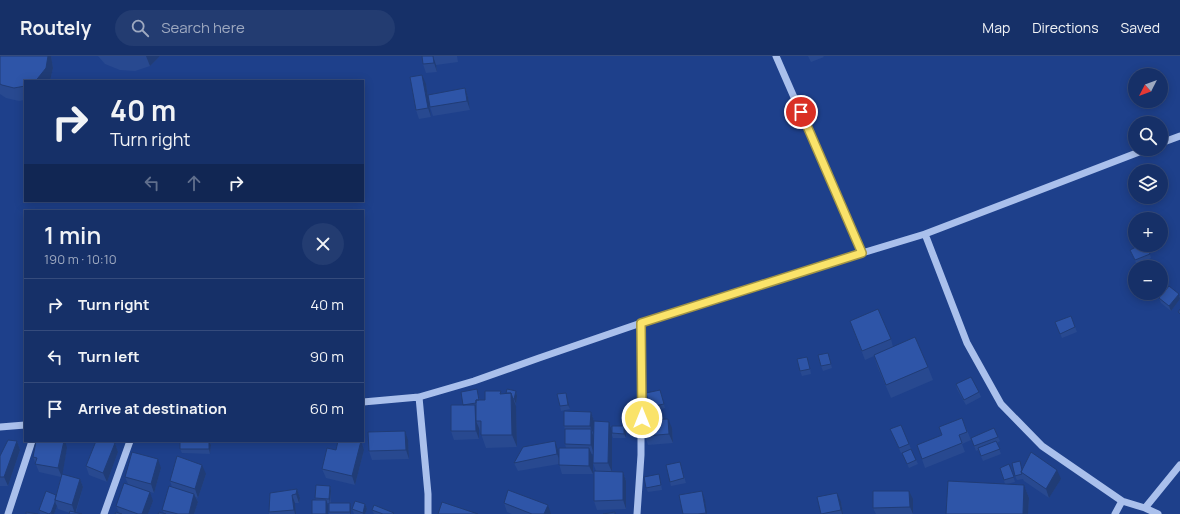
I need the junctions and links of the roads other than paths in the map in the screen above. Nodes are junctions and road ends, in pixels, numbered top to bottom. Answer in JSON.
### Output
{"nodes":[{"id":1,"x":776,"y":56,"type":"edge"},
{"id":2,"x":1180,"y":136,"type":"edge"},
{"id":3,"x":1168,"y":140,"type":"edge"},
{"id":4,"x":1128,"y":156,"type":"edge"},
{"id":5,"x":925,"y":234,"type":"junction"},
{"id":6,"x":862,"y":253,"type":"junction"},
{"id":7,"x":641,"y":323,"type":"junction"},
{"id":8,"x":419,"y":397,"type":"junction"},
{"id":9,"x":364,"y":402,"type":"edge"},
{"id":10,"x":24,"y":425,"type":"edge"},
{"id":11,"x":0,"y":427,"type":"edge"},
{"id":12,"x":32,"y":442,"type":"edge"},
{"id":13,"x":130,"y":442,"type":"edge"},
{"id":14,"x":1180,"y":465,"type":"edge"},
{"id":15,"x":1122,"y":501,"type":"junction"},
{"id":16,"x":1145,"y":508,"type":"junction"},
{"id":17,"x":8,"y":514,"type":"edge"},
{"id":18,"x":104,"y":514,"type":"edge"},
{"id":19,"x":428,"y":514,"type":"edge"},
{"id":20,"x":637,"y":514,"type":"edge"},
{"id":21,"x":1115,"y":514,"type":"edge"},
{"id":22,"x":1158,"y":514,"type":"edge"}],
"edges":[{"from":1,"to":6,"type":"street"},
{"from":2,"to":3,"type":"street"},
{"from":4,"to":5,"type":"street"},
{"from":5,"to":6,"type":"street"},
{"from":5,"to":15,"type":"street"},
{"from":6,"to":7,"type":"street"},
{"from":7,"to":8,"type":"street"},
{"from":7,"to":20,"type":"street"},
{"from":8,"to":9,"type":"street"},
{"from":8,"to":19,"type":"street"},
{"from":10,"to":11,"type":"street"},
{"from":12,"to":17,"type":"street"},
{"from":13,"to":18,"type":"street"},
{"from":14,"to":16,"type":"street"},
{"from":15,"to":16,"type":"street"},
{"from":15,"to":21,"type":"street"},
{"from":16,"to":22,"type":"street"}]}
